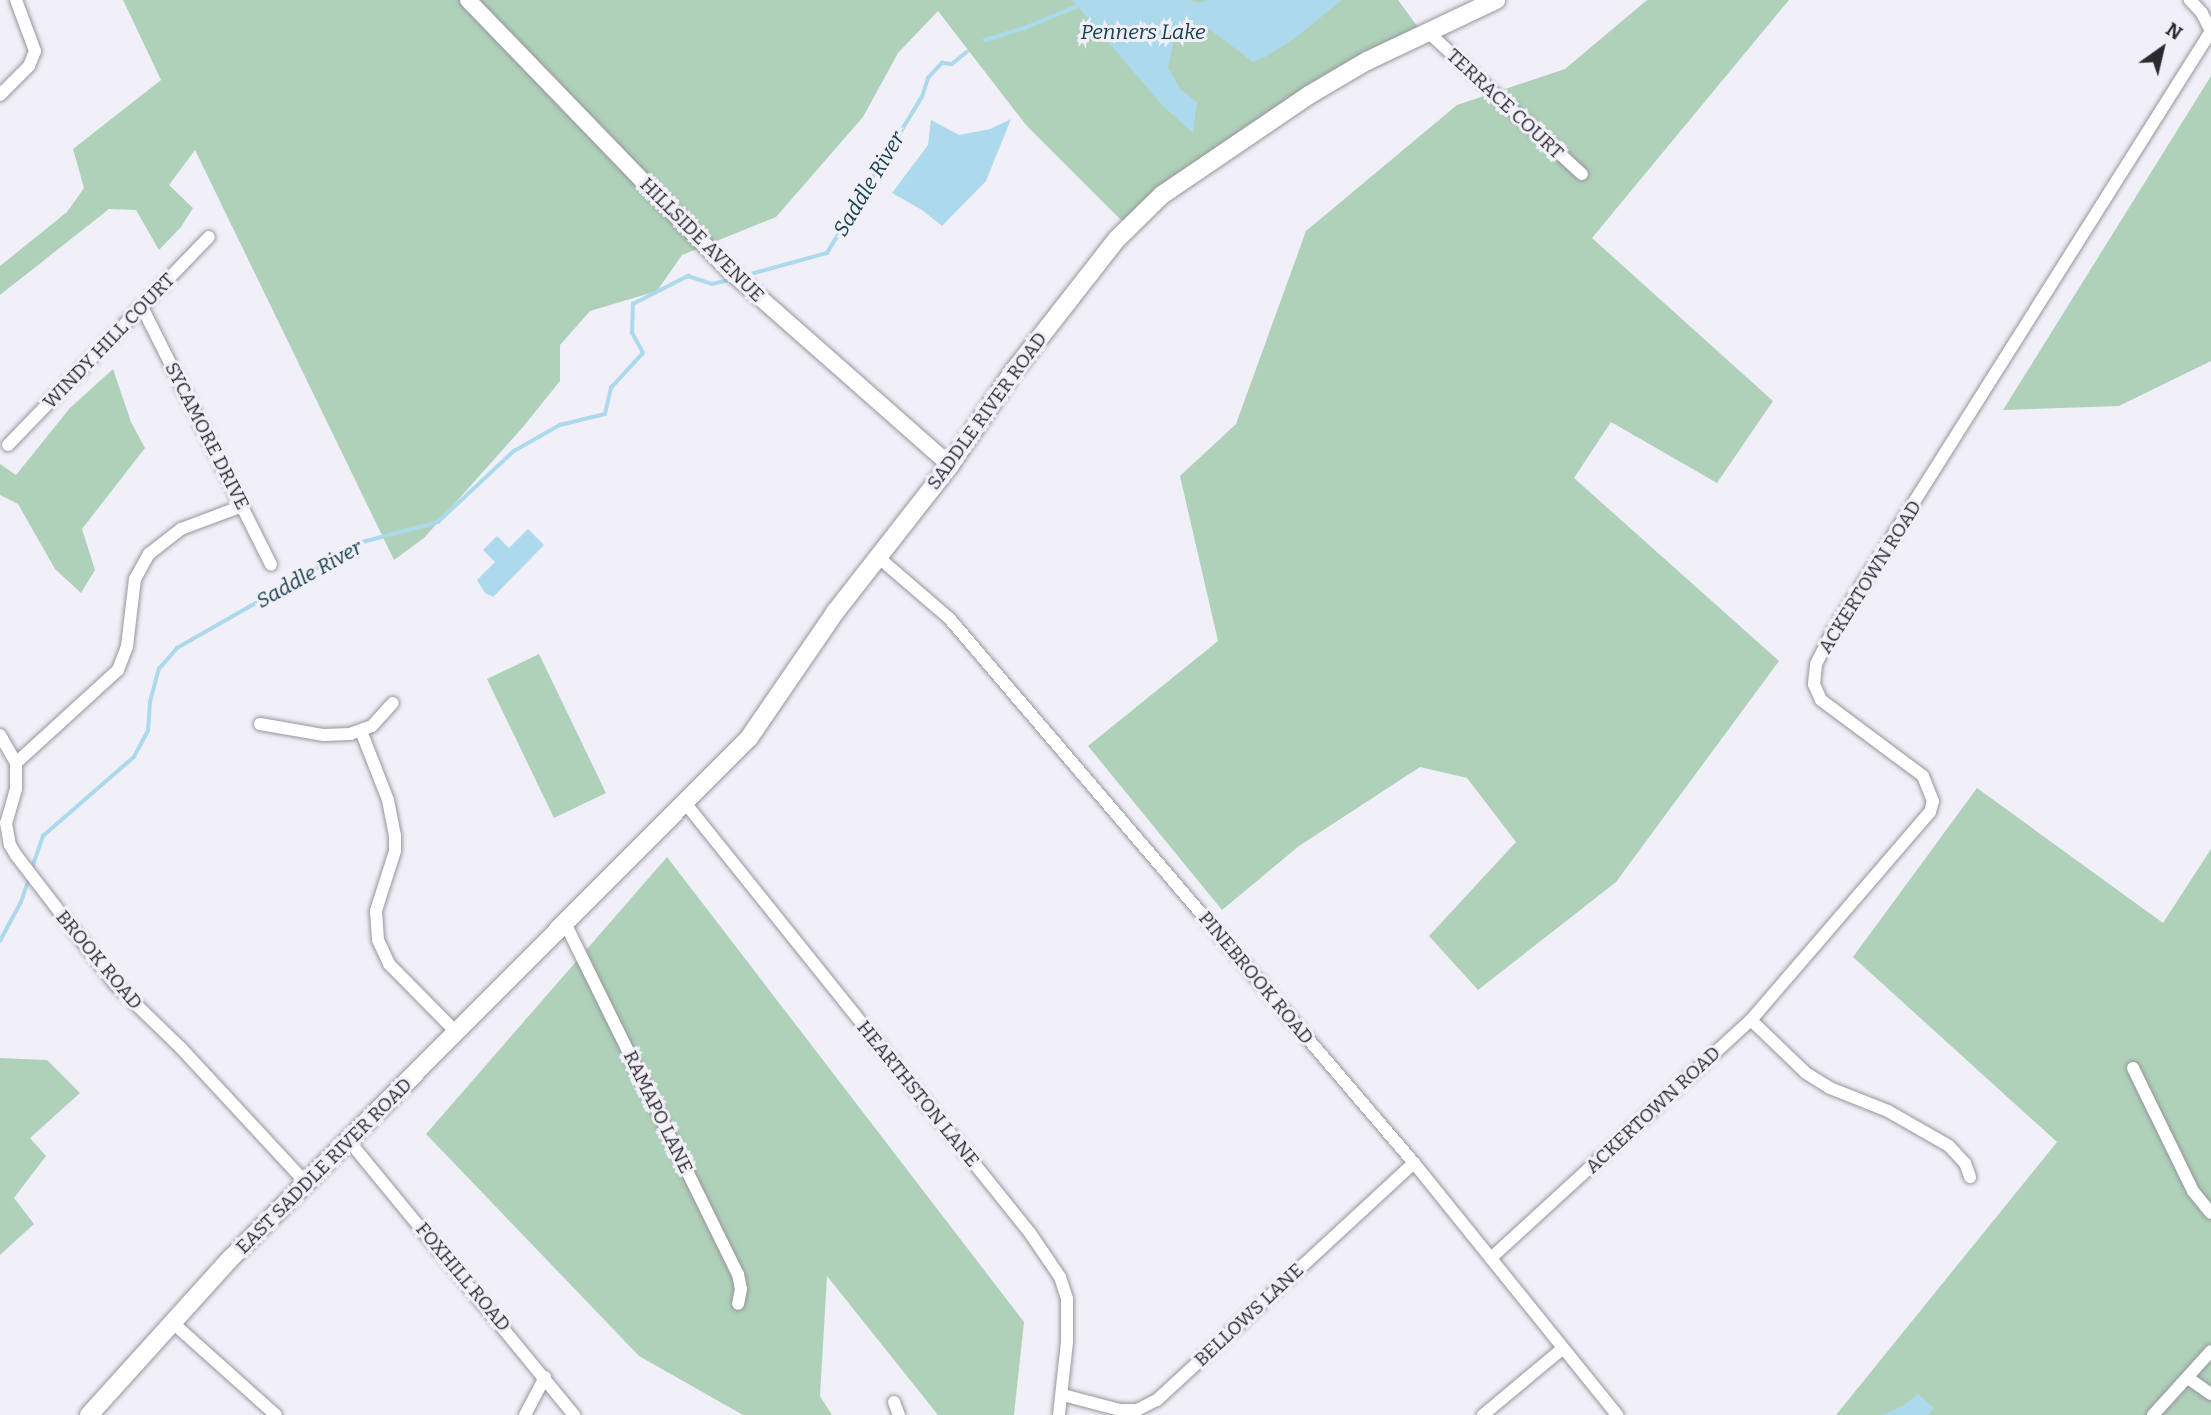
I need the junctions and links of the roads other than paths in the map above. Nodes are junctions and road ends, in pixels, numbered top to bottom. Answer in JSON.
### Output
{"nodes":[{"id":1,"x":16,"y":0,"type":"edge"},
{"id":2,"x":468,"y":0,"type":"edge"},
{"id":3,"x":1496,"y":0,"type":"edge"},
{"id":4,"x":2190,"y":0,"type":"edge"},
{"id":5,"x":1429,"y":33,"type":"junction"},
{"id":6,"x":0,"y":95,"type":"edge"},
{"id":7,"x":1582,"y":174,"type":"dead end"},
{"id":8,"x":209,"y":237,"type":"dead end"},
{"id":9,"x":142,"y":307,"type":"junction"},
{"id":10,"x":8,"y":445,"type":"dead end"},
{"id":11,"x":950,"y":465,"type":"junction"},
{"id":12,"x":243,"y":506,"type":"junction"},
{"id":13,"x":878,"y":557,"type":"junction"},
{"id":14,"x":271,"y":565,"type":"dead end"},
{"id":15,"x":393,"y":703,"type":"dead end"},
{"id":16,"x":260,"y":724,"type":"dead end"},
{"id":17,"x":361,"y":731,"type":"junction"},
{"id":18,"x":0,"y":735,"type":"edge"},
{"id":19,"x":16,"y":763,"type":"junction"},
{"id":20,"x":686,"y":804,"type":"junction"},
{"id":21,"x":565,"y":923,"type":"junction"},
{"id":22,"x":1751,"y":1020,"type":"junction"},
{"id":23,"x":457,"y":1033,"type":"junction"},
{"id":24,"x":2133,"y":1068,"type":"dead end"},
{"id":25,"x":349,"y":1141,"type":"junction"},
{"id":26,"x":1414,"y":1163,"type":"junction"},
{"id":27,"x":1970,"y":1177,"type":"dead end"},
{"id":28,"x":306,"y":1183,"type":"junction"},
{"id":29,"x":2211,"y":1213,"type":"edge"},
{"id":30,"x":1492,"y":1258,"type":"junction"},
{"id":31,"x":738,"y":1304,"type":"dead end"},
{"id":32,"x":173,"y":1323,"type":"junction"},
{"id":33,"x":1563,"y":1348,"type":"junction"},
{"id":34,"x":2211,"y":1351,"type":"edge"},
{"id":35,"x":545,"y":1377,"type":"junction"},
{"id":36,"x":2188,"y":1378,"type":"junction"},
{"id":37,"x":2211,"y":1394,"type":"edge"},
{"id":38,"x":1063,"y":1395,"type":"junction"},
{"id":39,"x":894,"y":1402,"type":"dead end"},
{"id":40,"x":89,"y":1415,"type":"edge"},
{"id":41,"x":276,"y":1415,"type":"edge"},
{"id":42,"x":525,"y":1415,"type":"edge"},
{"id":43,"x":575,"y":1415,"type":"edge"},
{"id":44,"x":899,"y":1415,"type":"edge"},
{"id":45,"x":1059,"y":1415,"type":"edge"},
{"id":46,"x":1483,"y":1415,"type":"edge"},
{"id":47,"x":1618,"y":1415,"type":"edge"},
{"id":48,"x":2153,"y":1415,"type":"edge"}],
"edges":[{"from":1,"to":6,"type":"street"},
{"from":2,"to":11,"type":"street","name":"HILLSIDE AVENUE"},
{"from":3,"to":5,"type":"main road","name":"SADDLE RIVER ROAD"},
{"from":4,"to":22,"type":"street","name":"ACKERTOWN ROAD"},
{"from":5,"to":7,"type":"street","name":"TERRACE COURT"},
{"from":5,"to":11,"type":"main road","name":"SADDLE RIVER ROAD"},
{"from":8,"to":9,"type":"street","name":"WINDY HILL COURT"},
{"from":9,"to":10,"type":"street","name":"WINDY HILL COURT"},
{"from":9,"to":12,"type":"street","name":"SYCAMORE DRIVE"},
{"from":11,"to":13,"type":"main road","name":"SADDLE RIVER ROAD"},
{"from":12,"to":14,"type":"street","name":"SYCAMORE DRIVE"},
{"from":12,"to":19,"type":"street"},
{"from":13,"to":20,"type":"main road","name":"SADDLE RIVER ROAD"},
{"from":13,"to":26,"type":"street","name":"PINEBROOK ROAD"},
{"from":15,"to":17,"type":"street"},
{"from":16,"to":17,"type":"street"},
{"from":17,"to":23,"type":"street"},
{"from":18,"to":19,"type":"street"},
{"from":19,"to":28,"type":"street","name":"BROOK ROAD"},
{"from":20,"to":21,"type":"main road","name":"SADDLE RIVER ROAD"},
{"from":20,"to":38,"type":"street","name":"HEARTHSTON LANE"},
{"from":21,"to":23,"type":"main road","name":"EAST SADDLE RIVER ROAD"},
{"from":21,"to":31,"type":"street","name":"RAMAPO LANE"},
{"from":22,"to":27,"type":"street"},
{"from":22,"to":30,"type":"street","name":"ACKERTOWN ROAD"},
{"from":23,"to":25,"type":"main road","name":"EAST SADDLE RIVER ROAD"},
{"from":24,"to":29,"type":"street"},
{"from":25,"to":28,"type":"main road","name":"EAST SADDLE RIVER ROAD"},
{"from":25,"to":35,"type":"street","name":"FOXHILL ROAD"},
{"from":26,"to":30,"type":"street","name":"PINEBROOK ROAD"},
{"from":26,"to":38,"type":"street","name":"BELLOWS LANE"},
{"from":28,"to":32,"type":"main road","name":"EAST SADDLE RIVER ROAD"},
{"from":30,"to":33,"type":"street","name":"PINEBROOK ROAD"},
{"from":32,"to":40,"type":"main road","name":"EAST SADDLE RIVER ROAD"},
{"from":32,"to":41,"type":"street"},
{"from":33,"to":46,"type":"street"},
{"from":33,"to":47,"type":"street","name":"PINEBROOK ROAD"},
{"from":34,"to":36,"type":"street"},
{"from":35,"to":42,"type":"street"},
{"from":35,"to":43,"type":"street","name":"FOXHILL ROAD"},
{"from":36,"to":37,"type":"street"},
{"from":36,"to":48,"type":"street"},
{"from":38,"to":45,"type":"street","name":"HEARTHSTON LANE"},
{"from":39,"to":44,"type":"street"}]}
